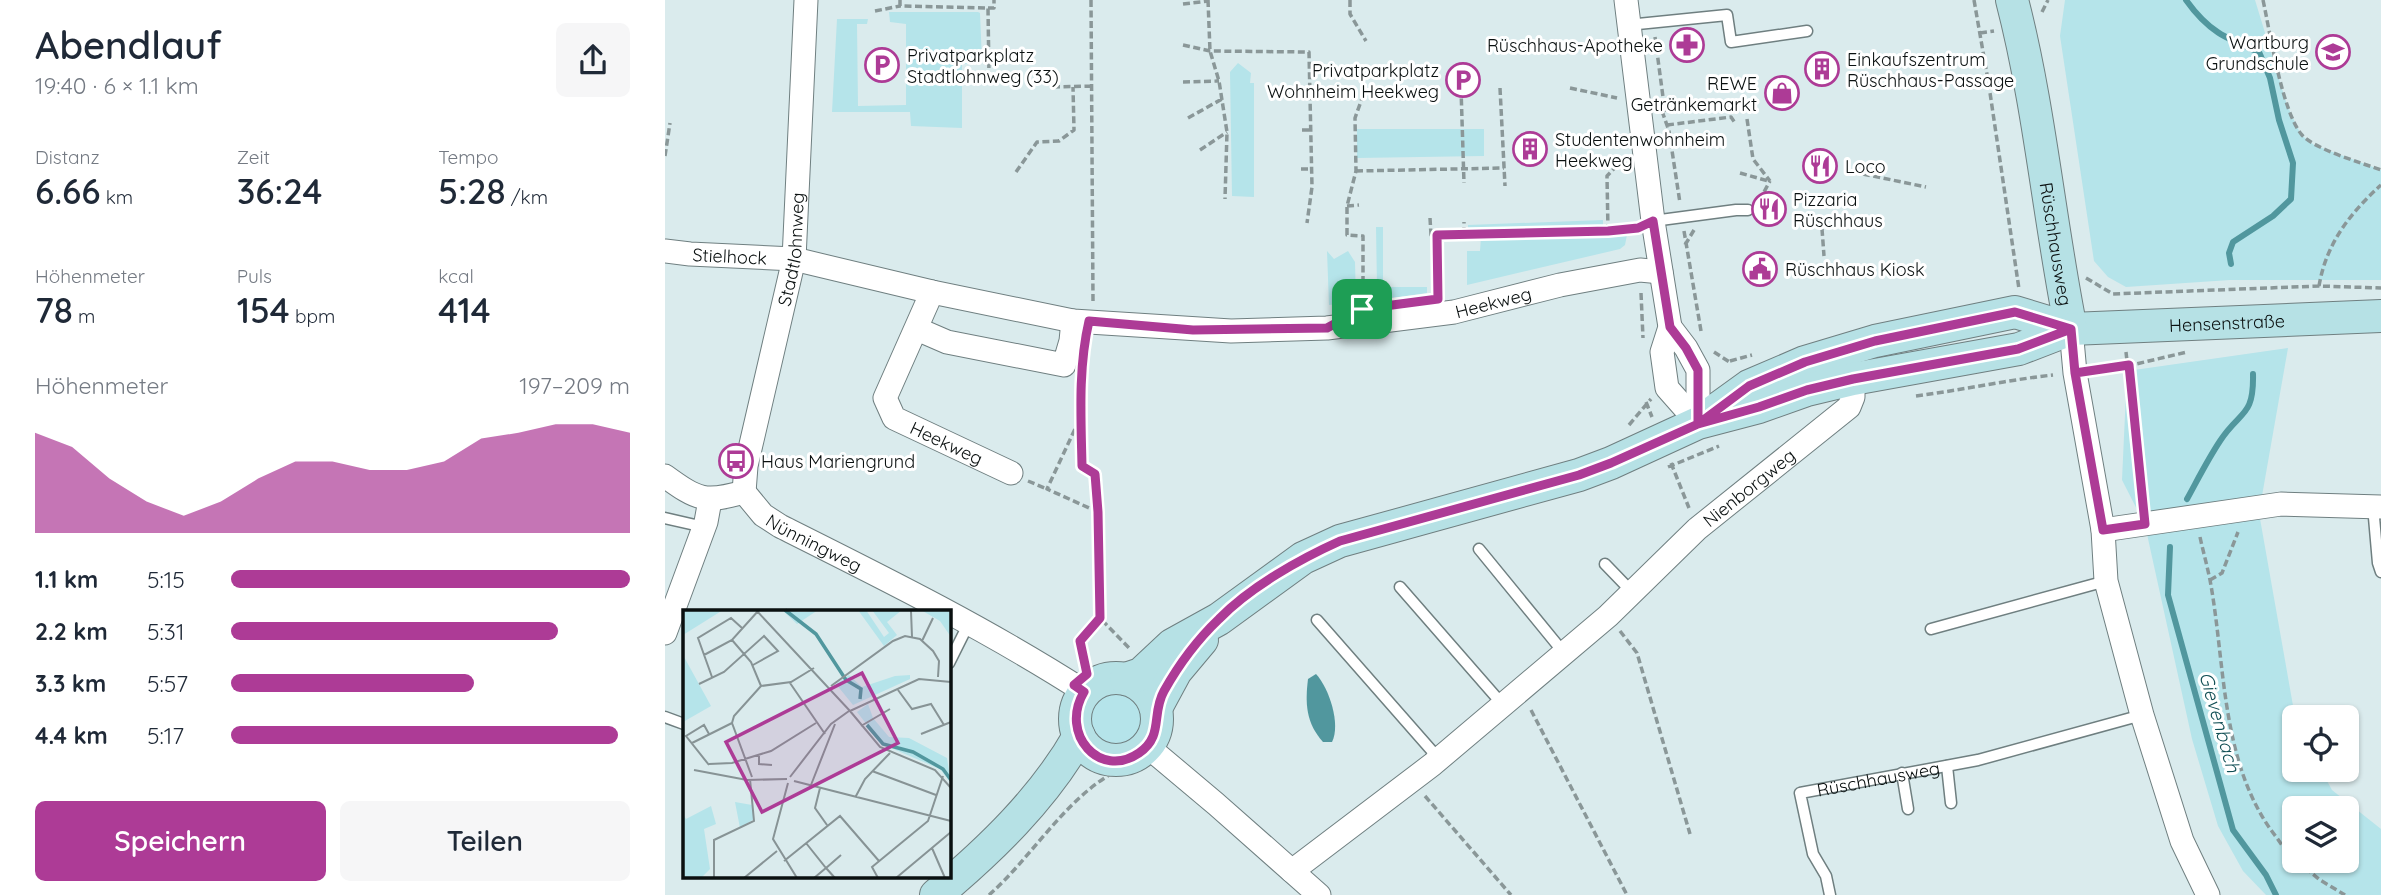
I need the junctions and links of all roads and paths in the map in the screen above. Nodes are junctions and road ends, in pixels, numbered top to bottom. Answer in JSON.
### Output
{"nodes":[{"id":1,"x":806,"y":0,"type":"edge"},
{"id":2,"x":945,"y":0,"type":"edge"},
{"id":3,"x":994,"y":0,"type":"edge"},
{"id":4,"x":1091,"y":0,"type":"edge"},
{"id":5,"x":1350,"y":0,"type":"edge"},
{"id":6,"x":1626,"y":0,"type":"edge"},
{"id":7,"x":1974,"y":0,"type":"edge"},
{"id":8,"x":2012,"y":0,"type":"edge"},
{"id":9,"x":2048,"y":0,"type":"edge"},
{"id":10,"x":2263,"y":0,"type":"edge"},
{"id":11,"x":1207,"y":1,"type":"edge"},
{"id":12,"x":900,"y":3,"type":"edge"},
{"id":13,"x":1183,"y":4,"type":"dead end"},
{"id":14,"x":945,"y":7,"type":"junction"},
{"id":15,"x":988,"y":8,"type":"junction"},
{"id":16,"x":875,"y":10,"type":"dead end"},
{"id":17,"x":2040,"y":17,"type":"dead end"},
{"id":18,"x":1653,"y":23,"type":"junction"},
{"id":19,"x":1628,"y":26,"type":"junction"},
{"id":20,"x":1807,"y":31,"type":"dead end"},
{"id":21,"x":1366,"y":41,"type":"dead end"},
{"id":22,"x":1183,"y":45,"type":"dead end"},
{"id":23,"x":1210,"y":51,"type":"junction"},
{"id":24,"x":989,"y":76,"type":"dead end"},
{"id":25,"x":1219,"y":81,"type":"junction"},
{"id":26,"x":1183,"y":82,"type":"dead end"},
{"id":27,"x":1092,"y":86,"type":"junction"},
{"id":28,"x":1053,"y":87,"type":"dead end"},
{"id":29,"x":1073,"y":87,"type":"junction"},
{"id":30,"x":1461,"y":88,"type":"dead end"},
{"id":31,"x":1500,"y":88,"type":"dead end"},
{"id":32,"x":1570,"y":88,"type":"dead end"},
{"id":33,"x":1365,"y":90,"type":"dead end"},
{"id":34,"x":1301,"y":91,"type":"dead end"},
{"id":35,"x":1309,"y":92,"type":"junction"},
{"id":36,"x":1222,"y":99,"type":"junction"},
{"id":37,"x":1619,"y":99,"type":"dead end"},
{"id":38,"x":1188,"y":118,"type":"dead end"},
{"id":39,"x":1747,"y":119,"type":"dead end"},
{"id":40,"x":670,"y":123,"type":"dead end"},
{"id":41,"x":1735,"y":123,"type":"dead end"},
{"id":42,"x":1667,"y":125,"type":"junction"},
{"id":43,"x":1301,"y":130,"type":"dead end"},
{"id":44,"x":1310,"y":130,"type":"junction"},
{"id":45,"x":1672,"y":130,"type":"dead end"},
{"id":46,"x":1227,"y":132,"type":"junction"},
{"id":47,"x":1643,"y":134,"type":"junction"},
{"id":48,"x":1200,"y":150,"type":"dead end"},
{"id":49,"x":665,"y":156,"type":"edge"},
{"id":50,"x":1301,"y":169,"type":"dead end"},
{"id":51,"x":1312,"y":169,"type":"junction"},
{"id":52,"x":1464,"y":169,"type":"junction"},
{"id":53,"x":1504,"y":169,"type":"junction"},
{"id":54,"x":2381,"y":170,"type":"edge"},
{"id":55,"x":1356,"y":171,"type":"junction"},
{"id":56,"x":1016,"y":172,"type":"dead end"},
{"id":57,"x":1740,"y":173,"type":"dead end"},
{"id":58,"x":1863,"y":174,"type":"dead end"},
{"id":59,"x":1464,"y":183,"type":"dead end"},
{"id":60,"x":2381,"y":185,"type":"edge"},
{"id":61,"x":1505,"y":186,"type":"dead end"},
{"id":62,"x":1926,"y":187,"type":"dead end"},
{"id":63,"x":1225,"y":200,"type":"dead end"},
{"id":64,"x":1359,"y":205,"type":"dead end"},
{"id":65,"x":1347,"y":206,"type":"junction"},
{"id":66,"x":1748,"y":210,"type":"dead end"},
{"id":67,"x":1430,"y":218,"type":"dead end"},
{"id":68,"x":1653,"y":221,"type":"junction"},
{"id":69,"x":1464,"y":222,"type":"dead end"},
{"id":70,"x":1307,"y":223,"type":"dead end"},
{"id":71,"x":1822,"y":229,"type":"dead end"},
{"id":72,"x":1608,"y":231,"type":"junction"},
{"id":73,"x":1464,"y":234,"type":"junction"},
{"id":74,"x":1437,"y":235,"type":"junction"},
{"id":75,"x":665,"y":251,"type":"edge"},
{"id":76,"x":1824,"y":256,"type":"dead end"},
{"id":77,"x":794,"y":259,"type":"junction"},
{"id":78,"x":1661,"y":272,"type":"junction"},
{"id":79,"x":2090,"y":279,"type":"dead end"},
{"id":80,"x":2319,"y":286,"type":"junction"},
{"id":81,"x":2381,"y":288,"type":"edge"},
{"id":82,"x":932,"y":292,"type":"junction"},
{"id":83,"x":1438,"y":299,"type":"dead end"},
{"id":84,"x":1362,"y":309,"type":"dead end"},
{"id":85,"x":2023,"y":314,"type":"junction"},
{"id":86,"x":2381,"y":316,"type":"edge"},
{"id":87,"x":1081,"y":321,"type":"junction"},
{"id":88,"x":1670,"y":327,"type":"junction"},
{"id":89,"x":917,"y":329,"type":"junction"},
{"id":90,"x":2071,"y":329,"type":"junction"},
{"id":91,"x":2028,"y":345,"type":"junction"},
{"id":92,"x":1083,"y":367,"type":"dead end"},
{"id":93,"x":2075,"y":373,"type":"junction"},
{"id":94,"x":1853,"y":379,"type":"junction"},
{"id":95,"x":2020,"y":379,"type":"dead end"},
{"id":96,"x":1081,"y":416,"type":"junction"},
{"id":97,"x":1707,"y":435,"type":"junction"},
{"id":98,"x":1661,"y":470,"type":"dead end"},
{"id":99,"x":1011,"y":473,"type":"dead end"},
{"id":100,"x":665,"y":476,"type":"edge"},
{"id":101,"x":744,"y":492,"type":"junction"},
{"id":102,"x":710,"y":500,"type":"junction"},
{"id":103,"x":2377,"y":506,"type":"edge"},
{"id":104,"x":2243,"y":510,"type":"junction"},
{"id":105,"x":1098,"y":512,"type":"junction"},
{"id":106,"x":2196,"y":517,"type":"junction"},
{"id":107,"x":665,"y":518,"type":"edge"},
{"id":108,"x":2145,"y":524,"type":"junction"},
{"id":109,"x":704,"y":527,"type":"junction"},
{"id":110,"x":2103,"y":530,"type":"junction"},
{"id":111,"x":1479,"y":549,"type":"dead end"},
{"id":112,"x":1605,"y":564,"type":"dead end"},
{"id":113,"x":2381,"y":572,"type":"edge"},
{"id":114,"x":2210,"y":580,"type":"junction"},
{"id":115,"x":2106,"y":581,"type":"junction"},
{"id":116,"x":1400,"y":587,"type":"dead end"},
{"id":117,"x":1633,"y":593,"type":"junction"},
{"id":118,"x":944,"y":610,"type":"edge"},
{"id":119,"x":950,"y":613,"type":"edge"},
{"id":120,"x":1608,"y":616,"type":"junction"},
{"id":121,"x":1100,"y":618,"type":"junction"},
{"id":122,"x":1317,"y":620,"type":"dead end"},
{"id":123,"x":969,"y":623,"type":"junction"},
{"id":124,"x":1931,"y":629,"type":"dead end"},
{"id":125,"x":665,"y":634,"type":"edge"},
{"id":126,"x":1564,"y":653,"type":"junction"},
{"id":127,"x":950,"y":661,"type":"edge"},
{"id":128,"x":1082,"y":684,"type":"junction"},
{"id":129,"x":1150,"y":689,"type":"junction"},
{"id":130,"x":1521,"y":689,"type":"junction"},
{"id":131,"x":1503,"y":705,"type":"junction"},
{"id":132,"x":2142,"y":715,"type":"junction"},
{"id":133,"x":665,"y":717,"type":"edge"},
{"id":134,"x":683,"y":724,"type":"edge"},
{"id":135,"x":1152,"y":750,"type":"junction"},
{"id":136,"x":1090,"y":757,"type":"junction"},
{"id":137,"x":1433,"y":764,"type":"junction"},
{"id":138,"x":1947,"y":766,"type":"junction"},
{"id":139,"x":1902,"y":773,"type":"junction"},
{"id":140,"x":1413,"y":781,"type":"junction"},
{"id":141,"x":1951,"y":803,"type":"dead end"},
{"id":142,"x":1908,"y":809,"type":"dead end"},
{"id":143,"x":1690,"y":834,"type":"dead end"},
{"id":144,"x":2282,"y":843,"type":"edge"},
{"id":145,"x":1292,"y":871,"type":"junction"},
{"id":146,"x":2312,"y":873,"type":"edge"},
{"id":147,"x":936,"y":895,"type":"edge"},
{"id":148,"x":964,"y":895,"type":"edge"},
{"id":149,"x":989,"y":895,"type":"edge"},
{"id":150,"x":1319,"y":895,"type":"edge"},
{"id":151,"x":1511,"y":895,"type":"edge"},
{"id":152,"x":1627,"y":895,"type":"edge"},
{"id":153,"x":1829,"y":895,"type":"edge"},
{"id":154,"x":2208,"y":895,"type":"edge"},
{"id":155,"x":2345,"y":895,"type":"edge"}],
"edges":[{"from":1,"to":77,"type":"street","name":"Stadtlohnweg"},
{"from":2,"to":14,"type":"path"},
{"from":3,"to":15,"type":"path"},
{"from":4,"to":27,"type":"path"},
{"from":5,"to":21,"type":"path"},
{"from":6,"to":19,"type":"street"},
{"from":7,"to":85,"type":"path"},
{"from":8,"to":90,"type":"street","name":"Rüschhausweg"},
{"from":9,"to":17,"type":"path"},
{"from":10,"to":54,"type":"path"},
{"from":11,"to":13,"type":"path"},
{"from":11,"to":23,"type":"path"},
{"from":12,"to":14,"type":"path"},
{"from":12,"to":16,"type":"path"},
{"from":14,"to":15,"type":"path"},
{"from":15,"to":24,"type":"path"},
{"from":18,"to":19,"type":"lane"},
{"from":18,"to":20,"type":"lane"},
{"from":18,"to":42,"type":"path"},
{"from":19,"to":47,"type":"street"},
{"from":22,"to":23,"type":"path"},
{"from":23,"to":25,"type":"path"},
{"from":23,"to":35,"type":"path"},
{"from":25,"to":26,"type":"path"},
{"from":25,"to":36,"type":"path"},
{"from":27,"to":29,"type":"path"},
{"from":27,"to":87,"type":"path"},
{"from":28,"to":29,"type":"path"},
{"from":29,"to":56,"type":"path"},
{"from":30,"to":52,"type":"path"},
{"from":31,"to":53,"type":"path"},
{"from":32,"to":37,"type":"path"},
{"from":33,"to":55,"type":"path"},
{"from":34,"to":35,"type":"path"},
{"from":35,"to":44,"type":"path"},
{"from":36,"to":38,"type":"path"},
{"from":36,"to":46,"type":"path"},
{"from":39,"to":57,"type":"path"},
{"from":40,"to":49,"type":"path"},
{"from":41,"to":42,"type":"path"},
{"from":42,"to":45,"type":"path"},
{"from":43,"to":44,"type":"path"},
{"from":44,"to":51,"type":"path"},
{"from":46,"to":48,"type":"path"},
{"from":46,"to":63,"type":"path"},
{"from":47,"to":68,"type":"street"},
{"from":47,"to":72,"type":"path"},
{"from":50,"to":51,"type":"path"},
{"from":51,"to":70,"type":"path"},
{"from":52,"to":53,"type":"path"},
{"from":52,"to":55,"type":"path"},
{"from":52,"to":59,"type":"path"},
{"from":53,"to":61,"type":"path"},
{"from":55,"to":65,"type":"path"},
{"from":58,"to":62,"type":"path"},
{"from":60,"to":80,"type":"path"},
{"from":64,"to":65,"type":"path"},
{"from":65,"to":84,"type":"path"},
{"from":66,"to":68,"type":"lane"},
{"from":67,"to":74,"type":"path"},
{"from":68,"to":72,"type":"path"},
{"from":68,"to":78,"type":"street"},
{"from":69,"to":73,"type":"path"},
{"from":71,"to":76,"type":"path"},
{"from":72,"to":73,"type":"path"},
{"from":73,"to":74,"type":"path"},
{"from":74,"to":83,"type":"path"},
{"from":75,"to":77,"type":"street","name":"Stielhock"},
{"from":77,"to":82,"type":"street","name":"Heekweg"},
{"from":77,"to":101,"type":"street","name":"Stadtlohnweg"},
{"from":78,"to":87,"type":"street","name":"Heekweg"},
{"from":78,"to":88,"type":"street"},
{"from":79,"to":80,"type":"path"},
{"from":80,"to":81,"type":"path"},
{"from":82,"to":87,"type":"street","name":"Heekweg"},
{"from":82,"to":89,"type":"street","name":"Heekweg"},
{"from":85,"to":90,"type":"street"},
{"from":85,"to":97,"type":"street"},
{"from":86,"to":90,"type":"street","name":"Hensenstraße"},
{"from":87,"to":89,"type":"street"},
{"from":88,"to":97,"type":"street"},
{"from":88,"to":97,"type":"street"},
{"from":89,"to":99,"type":"street","name":"Heekweg"},
{"from":90,"to":91,"type":"street"},
{"from":90,"to":93,"type":"street","name":"Rüschhausweg"},
{"from":91,"to":94,"type":"street"},
{"from":91,"to":95,"type":"path"},
{"from":92,"to":96,"type":"path"},
{"from":93,"to":108,"type":"path"},
{"from":93,"to":110,"type":"street","name":"Rüschhausweg"},
{"from":94,"to":97,"type":"street"},
{"from":94,"to":117,"type":"street","name":"Nienborgweg"},
{"from":96,"to":105,"type":"path"},
{"from":96,"to":105,"type":"path"},
{"from":97,"to":98,"type":"path"},
{"from":97,"to":129,"type":"street"},
{"from":100,"to":102,"type":"street"},
{"from":101,"to":102,"type":"street"},
{"from":101,"to":118,"type":"street","name":"Nünningweg"},
{"from":102,"to":109,"type":"street"},
{"from":103,"to":104,"type":"street"},
{"from":103,"to":113,"type":"lane"},
{"from":104,"to":106,"type":"street"},
{"from":104,"to":114,"type":"path"},
{"from":105,"to":121,"type":"path"},
{"from":106,"to":108,"type":"street"},
{"from":106,"to":114,"type":"path"},
{"from":107,"to":109,"type":"lane"},
{"from":108,"to":110,"type":"street"},
{"from":109,"to":125,"type":"street"},
{"from":110,"to":115,"type":"street","name":"Rüschhausweg"},
{"from":111,"to":126,"type":"lane"},
{"from":112,"to":117,"type":"lane"},
{"from":114,"to":144,"type":"path"},
{"from":115,"to":124,"type":"lane"},
{"from":115,"to":132,"type":"street","name":"Rüschhausweg"},
{"from":116,"to":131,"type":"lane"},
{"from":117,"to":120,"type":"street","name":"Nienborgweg"},
{"from":119,"to":123,"type":"street","name":"Nünningweg"},
{"from":120,"to":126,"type":"street","name":"Nienborgweg"},
{"from":120,"to":143,"type":"path"},
{"from":121,"to":128,"type":"path"},
{"from":121,"to":129,"type":"path"},
{"from":122,"to":137,"type":"lane"},
{"from":123,"to":127,"type":"lane"},
{"from":123,"to":128,"type":"street","name":"Nünningweg"},
{"from":126,"to":130,"type":"street","name":"Nienborgweg"},
{"from":128,"to":129,"type":"street"},
{"from":128,"to":129,"type":"path"},
{"from":128,"to":136,"type":"street"},
{"from":128,"to":136,"type":"path"},
{"from":129,"to":135,"type":"street"},
{"from":129,"to":135,"type":"path"},
{"from":130,"to":131,"type":"street","name":"Nienborgweg"},
{"from":130,"to":152,"type":"path"},
{"from":131,"to":137,"type":"street","name":"Nienborgweg"},
{"from":132,"to":138,"type":"lane","name":"Rüschhausweg"},
{"from":132,"to":154,"type":"street","name":"Rüschhausweg"},
{"from":133,"to":134,"type":"lane"},
{"from":135,"to":136,"type":"street"},
{"from":135,"to":136,"type":"path"},
{"from":135,"to":145,"type":"street"},
{"from":136,"to":147,"type":"street"},
{"from":136,"to":148,"type":"street"},
{"from":136,"to":149,"type":"path"},
{"from":137,"to":140,"type":"street","name":"Nienborgweg"},
{"from":138,"to":139,"type":"lane","name":"Rüschhausweg"},
{"from":138,"to":141,"type":"lane"},
{"from":139,"to":142,"type":"lane"},
{"from":139,"to":153,"type":"lane","name":"Rüschhausweg"},
{"from":140,"to":145,"type":"street","name":"Nienborgweg"},
{"from":140,"to":151,"type":"path"},
{"from":145,"to":150,"type":"street"},
{"from":146,"to":155,"type":"path"}]}
